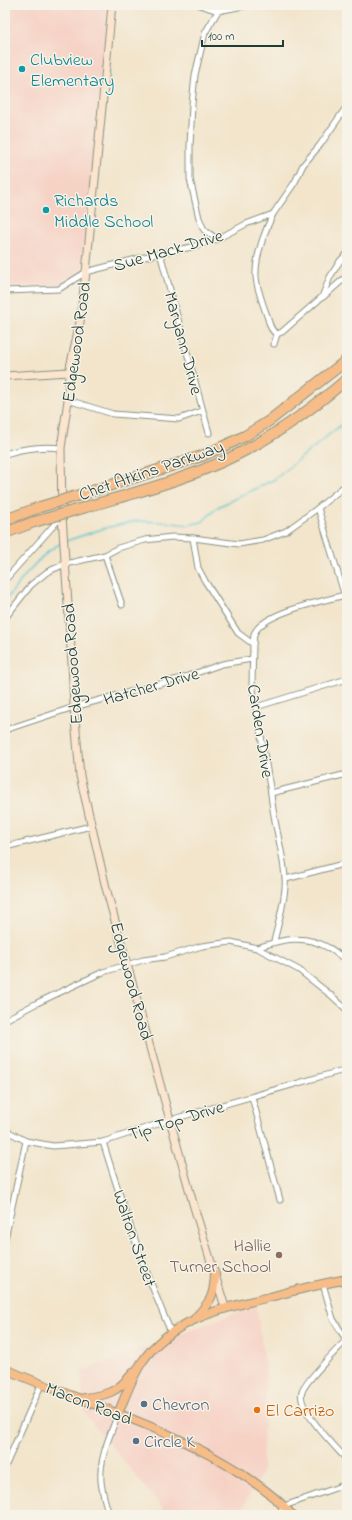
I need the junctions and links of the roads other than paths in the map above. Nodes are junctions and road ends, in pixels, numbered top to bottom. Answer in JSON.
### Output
{"nodes":[{"id":1,"x":112,"y":5,"type":"edge"},
{"id":2,"x":200,"y":5,"type":"edge"},
{"id":3,"x":248,"y":5,"type":"edge"},
{"id":4,"x":218,"y":11,"type":"junction"},
{"id":5,"x":347,"y":106,"type":"edge"},
{"id":6,"x":273,"y":214,"type":"junction"},
{"id":7,"x":217,"y":239,"type":"junction"},
{"id":8,"x":160,"y":253,"type":"junction"},
{"id":9,"x":347,"y":254,"type":"edge"},
{"id":10,"x":86,"y":272,"type":"junction"},
{"id":11,"x":347,"y":276,"type":"edge"},
{"id":12,"x":5,"y":291,"type":"edge"},
{"id":13,"x":322,"y":297,"type":"junction"},
{"id":14,"x":277,"y":334,"type":"junction"},
{"id":15,"x":274,"y":344,"type":"dead end"},
{"id":16,"x":347,"y":360,"type":"edge"},
{"id":17,"x":69,"y":372,"type":"junction"},
{"id":18,"x":5,"y":376,"type":"edge"},
{"id":19,"x":347,"y":378,"type":"edge"},
{"id":20,"x":68,"y":400,"type":"junction"},
{"id":21,"x":202,"y":411,"type":"junction"},
{"id":22,"x":209,"y":433,"type":"dead end"},
{"id":23,"x":61,"y":448,"type":"junction"},
{"id":24,"x":5,"y":454,"type":"edge"},
{"id":25,"x":347,"y":484,"type":"edge"},
{"id":26,"x":318,"y":508,"type":"junction"},
{"id":27,"x":62,"y":516,"type":"junction"},
{"id":28,"x":5,"y":520,"type":"edge"},
{"id":29,"x":5,"y":533,"type":"edge"},
{"id":30,"x":193,"y":538,"type":"junction"},
{"id":31,"x":105,"y":555,"type":"junction"},
{"id":32,"x":65,"y":564,"type":"junction"},
{"id":33,"x":5,"y":580,"type":"edge"},
{"id":34,"x":345,"y":596,"type":"junction"},
{"id":35,"x":347,"y":603,"type":"edge"},
{"id":36,"x":122,"y":605,"type":"dead end"},
{"id":37,"x":5,"y":618,"type":"edge"},
{"id":38,"x":253,"y":644,"type":"junction"},
{"id":39,"x":252,"y":659,"type":"junction"},
{"id":40,"x":347,"y":679,"type":"edge"},
{"id":41,"x":256,"y":707,"type":"junction"},
{"id":42,"x":74,"y":708,"type":"junction"},
{"id":43,"x":5,"y":730,"type":"edge"},
{"id":44,"x":347,"y":774,"type":"edge"},
{"id":45,"x":271,"y":793,"type":"junction"},
{"id":46,"x":91,"y":826,"type":"junction"},
{"id":47,"x":5,"y":838,"type":"edge"},
{"id":48,"x":6,"y":847,"type":"edge"},
{"id":49,"x":347,"y":863,"type":"edge"},
{"id":50,"x":286,"y":880,"type":"junction"},
{"id":51,"x":274,"y":941,"type":"junction"},
{"id":52,"x":257,"y":948,"type":"junction"},
{"id":53,"x":347,"y":961,"type":"edge"},
{"id":54,"x":127,"y":964,"type":"junction"},
{"id":55,"x":347,"y":1010,"type":"edge"},
{"id":56,"x":5,"y":1020,"type":"edge"},
{"id":57,"x":347,"y":1069,"type":"edge"},
{"id":58,"x":252,"y":1097,"type":"junction"},
{"id":59,"x":170,"y":1120,"type":"junction"},
{"id":60,"x":5,"y":1130,"type":"edge"},
{"id":61,"x":26,"y":1141,"type":"junction"},
{"id":62,"x":103,"y":1142,"type":"junction"},
{"id":63,"x":280,"y":1200,"type":"dead end"},
{"id":64,"x":6,"y":1229,"type":"edge"},
{"id":65,"x":5,"y":1239,"type":"edge"},
{"id":66,"x":215,"y":1274,"type":"junction"},
{"id":67,"x":347,"y":1279,"type":"edge"},
{"id":68,"x":323,"y":1284,"type":"junction"},
{"id":69,"x":226,"y":1307,"type":"junction"},
{"id":70,"x":194,"y":1319,"type":"junction"},
{"id":71,"x":171,"y":1332,"type":"junction"},
{"id":72,"x":347,"y":1340,"type":"edge"},
{"id":73,"x":142,"y":1362,"type":"junction"},
{"id":74,"x":5,"y":1369,"type":"edge"},
{"id":75,"x":41,"y":1385,"type":"junction"},
{"id":76,"x":79,"y":1399,"type":"junction"},
{"id":77,"x":118,"y":1414,"type":"junction"},
{"id":78,"x":347,"y":1460,"type":"edge"},
{"id":79,"x":5,"y":1467,"type":"edge"},
{"id":80,"x":347,"y":1484,"type":"edge"},
{"id":81,"x":284,"y":1506,"type":"junction"},
{"id":82,"x":109,"y":1515,"type":"edge"},
{"id":83,"x":278,"y":1515,"type":"edge"},
{"id":84,"x":292,"y":1515,"type":"edge"}],
"edges":[{"from":1,"to":10,"type":"street","name":"Edgewood Road"},
{"from":2,"to":4,"type":"street"},
{"from":3,"to":4,"type":"street"},
{"from":4,"to":7,"type":"street"},
{"from":5,"to":6,"type":"street"},
{"from":6,"to":7,"type":"street","name":"Sue Mack Drive"},
{"from":6,"to":14,"type":"street"},
{"from":7,"to":8,"type":"street","name":"Sue Mack Drive"},
{"from":8,"to":10,"type":"street","name":"Sue Mack Drive"},
{"from":8,"to":21,"type":"street","name":"Maryann Drive"},
{"from":9,"to":13,"type":"street"},
{"from":10,"to":12,"type":"street","name":"Sue Mack Drive"},
{"from":10,"to":17,"type":"street","name":"Edgewood Road"},
{"from":11,"to":13,"type":"street"},
{"from":13,"to":14,"type":"street"},
{"from":14,"to":15,"type":"street"},
{"from":16,"to":28,"type":"highway","name":"Chet Atkins Parkway","bridge":true},
{"from":17,"to":18,"type":"street"},
{"from":17,"to":20,"type":"street","name":"Edgewood Road"},
{"from":19,"to":29,"type":"highway","name":"Chet Atkins Parkway","bridge":true},
{"from":20,"to":21,"type":"street"},
{"from":20,"to":23,"type":"street","name":"Edgewood Road"},
{"from":21,"to":22,"type":"street","name":"Maryann Drive"},
{"from":23,"to":24,"type":"street"},
{"from":23,"to":27,"type":"street","name":"Edgewood Road"},
{"from":25,"to":26,"type":"street"},
{"from":26,"to":30,"type":"street"},
{"from":26,"to":34,"type":"street"},
{"from":27,"to":32,"type":"street","name":"Edgewood Road"},
{"from":27,"to":33,"type":"street"},
{"from":30,"to":31,"type":"street"},
{"from":30,"to":38,"type":"street"},
{"from":31,"to":32,"type":"street"},
{"from":31,"to":36,"type":"street"},
{"from":32,"to":37,"type":"street"},
{"from":32,"to":42,"type":"street","name":"Edgewood Road"},
{"from":34,"to":35,"type":"street"},
{"from":34,"to":38,"type":"street"},
{"from":38,"to":39,"type":"street","name":"Carden Drive"},
{"from":39,"to":41,"type":"street","name":"Carden Drive"},
{"from":39,"to":42,"type":"street","name":"Hatcher Drive"},
{"from":40,"to":41,"type":"street"},
{"from":41,"to":45,"type":"street","name":"Carden Drive"},
{"from":42,"to":43,"type":"street","name":"Hatcher Drive"},
{"from":42,"to":46,"type":"street","name":"Edgewood Road"},
{"from":44,"to":45,"type":"street"},
{"from":45,"to":50,"type":"street","name":"Carden Drive"},
{"from":46,"to":48,"type":"street"},
{"from":46,"to":54,"type":"street","name":"Edgewood Road"},
{"from":47,"to":48,"type":"street"},
{"from":49,"to":50,"type":"street"},
{"from":50,"to":51,"type":"street","name":"Carden Drive"},
{"from":51,"to":52,"type":"street"},
{"from":51,"to":53,"type":"street"},
{"from":52,"to":54,"type":"street"},
{"from":52,"to":55,"type":"street"},
{"from":54,"to":56,"type":"street"},
{"from":54,"to":59,"type":"street","name":"Edgewood Road"},
{"from":57,"to":58,"type":"street","name":"Tip Top Drive"},
{"from":58,"to":59,"type":"street","name":"Tip Top Drive"},
{"from":58,"to":63,"type":"street"},
{"from":59,"to":62,"type":"street","name":"Tip Top Drive"},
{"from":59,"to":66,"type":"street","name":"Edgewood Road"},
{"from":60,"to":61,"type":"street","name":"Tip Top Drive"},
{"from":61,"to":62,"type":"street","name":"Tip Top Drive"},
{"from":61,"to":64,"type":"street"},
{"from":62,"to":71,"type":"street","name":"Walton Street"},
{"from":64,"to":65,"type":"street"},
{"from":66,"to":69,"type":"street","name":"Edgewood Road"},
{"from":66,"to":70,"type":"main road"},
{"from":67,"to":68,"type":"main road"},
{"from":68,"to":69,"type":"main road"},
{"from":68,"to":72,"type":"street"},
{"from":69,"to":70,"type":"main road"},
{"from":70,"to":71,"type":"main road"},
{"from":71,"to":73,"type":"main road"},
{"from":72,"to":78,"type":"street"},
{"from":73,"to":76,"type":"main road"},
{"from":73,"to":77,"type":"main road"},
{"from":74,"to":75,"type":"main road","name":"Macon Road"},
{"from":75,"to":76,"type":"main road","name":"Macon Road"},
{"from":75,"to":79,"type":"street"},
{"from":76,"to":77,"type":"main road","name":"Macon Road"},
{"from":77,"to":81,"type":"main road","name":"Macon Road"},
{"from":77,"to":82,"type":"street"},
{"from":80,"to":81,"type":"street"},
{"from":81,"to":83,"type":"street"},
{"from":81,"to":84,"type":"main road","name":"Macon Road"}]}
